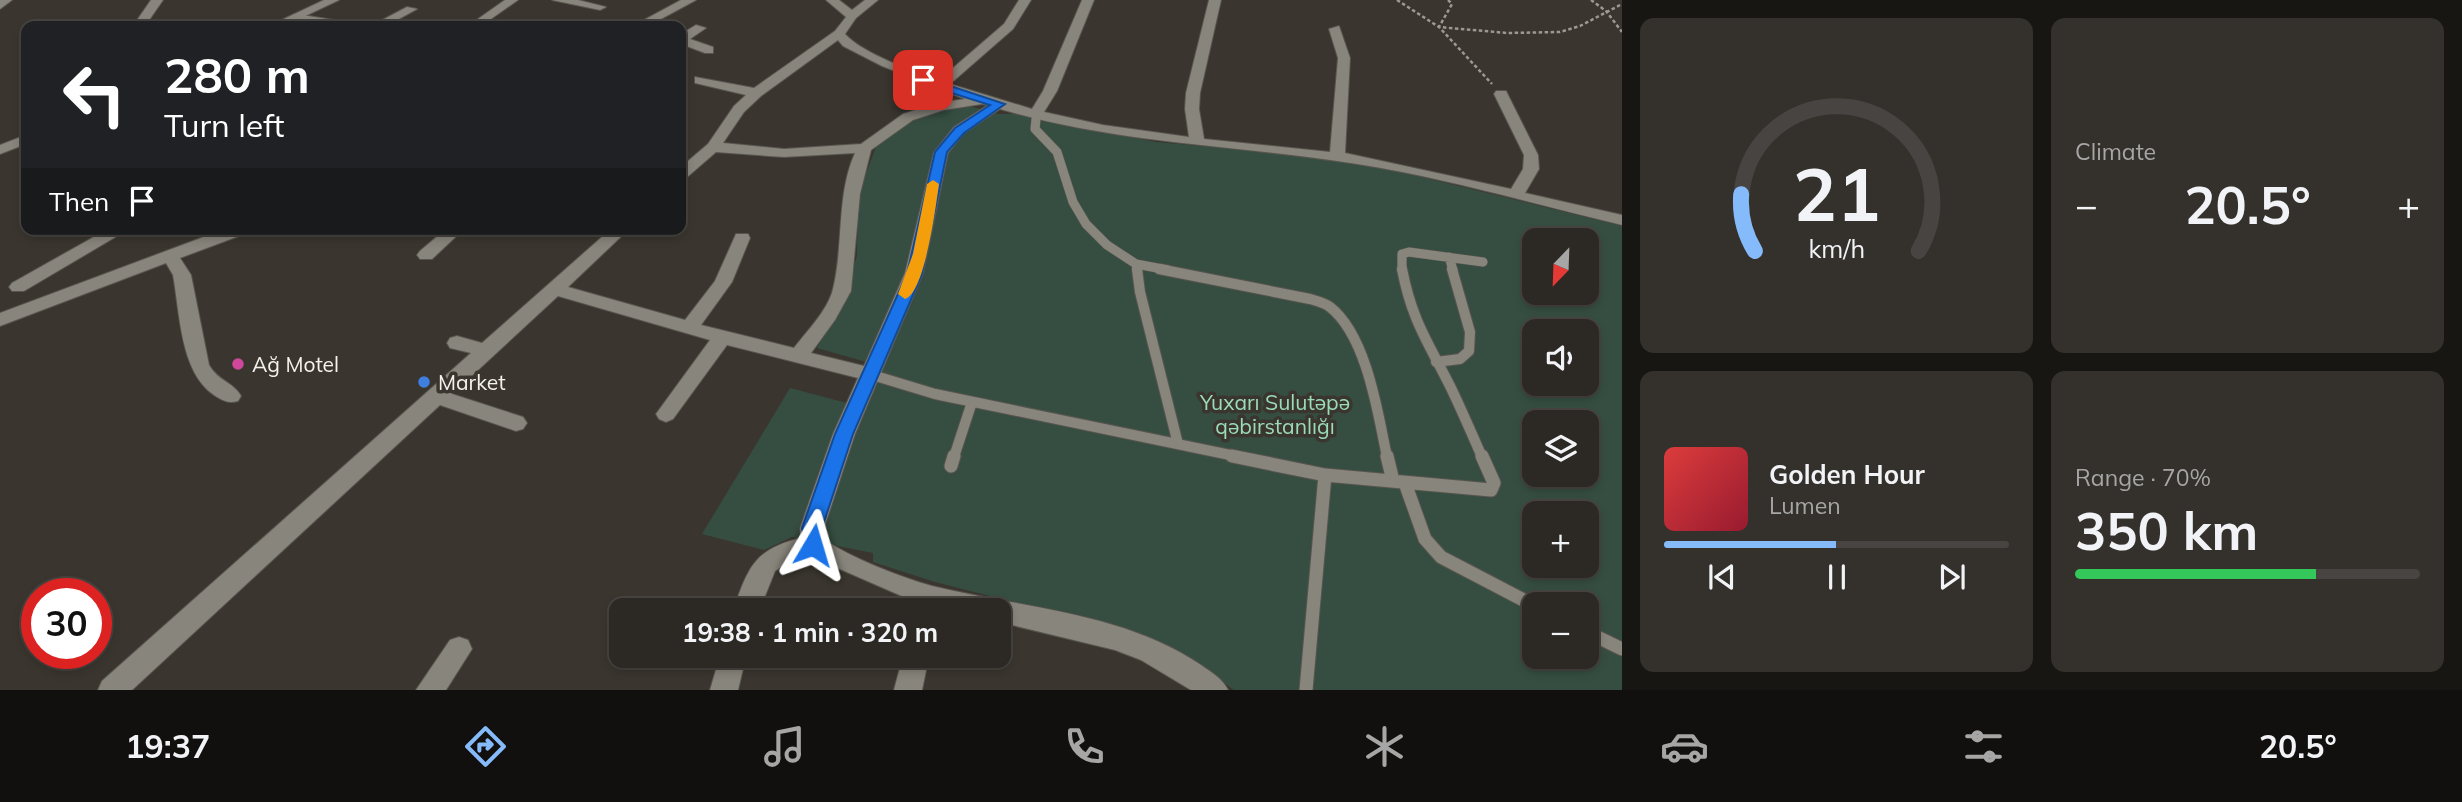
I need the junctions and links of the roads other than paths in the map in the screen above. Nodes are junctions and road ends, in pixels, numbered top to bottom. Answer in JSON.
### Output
{"nodes":[{"id":1,"x":6,"y":0,"type":"edge"},
{"id":2,"x":157,"y":0,"type":"edge"},
{"id":3,"x":333,"y":0,"type":"edge"},
{"id":4,"x":512,"y":0,"type":"edge"},
{"id":5,"x":558,"y":0,"type":"edge"},
{"id":6,"x":690,"y":0,"type":"edge"},
{"id":7,"x":832,"y":0,"type":"edge"},
{"id":8,"x":872,"y":0,"type":"edge"},
{"id":9,"x":1025,"y":0,"type":"edge"},
{"id":10,"x":1088,"y":0,"type":"edge"},
{"id":11,"x":1215,"y":0,"type":"edge"},
{"id":12,"x":572,"y":2,"type":"junction"},
{"id":13,"x":0,"y":6,"type":"edge"},
{"id":14,"x":600,"y":7,"type":"dead end"},
{"id":15,"x":411,"y":9,"type":"dead end"},
{"id":16,"x":556,"y":14,"type":"dead end"},
{"id":17,"x":852,"y":16,"type":"junction"},
{"id":18,"x":296,"y":17,"type":"junction"},
{"id":19,"x":142,"y":21,"type":"edge"},
{"id":20,"x":287,"y":21,"type":"edge"},
{"id":21,"x":318,"y":21,"type":"edge"},
{"id":22,"x":387,"y":21,"type":"edge"},
{"id":23,"x":481,"y":21,"type":"edge"},
{"id":24,"x":649,"y":21,"type":"edge"},
{"id":25,"x":700,"y":28,"type":"dead end"},
{"id":26,"x":1335,"y":29,"type":"dead end"},
{"id":27,"x":839,"y":34,"type":"junction"},
{"id":28,"x":686,"y":37,"type":"edge"},
{"id":29,"x":686,"y":42,"type":"edge"},
{"id":30,"x":709,"y":50,"type":"dead end"},
{"id":31,"x":700,"y":80,"type":"dead end"},
{"id":32,"x":940,"y":86,"type":"junction"},
{"id":33,"x":756,"y":93,"type":"junction"},
{"id":34,"x":1501,"y":94,"type":"road end"},
{"id":35,"x":990,"y":102,"type":"junction"},
{"id":36,"x":1036,"y":113,"type":"junction"},
{"id":37,"x":21,"y":142,"type":"edge"},
{"id":38,"x":1197,"y":143,"type":"junction"},
{"id":39,"x":713,"y":147,"type":"junction"},
{"id":40,"x":865,"y":148,"type":"junction"},
{"id":41,"x":0,"y":150,"type":"edge"},
{"id":42,"x":1337,"y":156,"type":"junction"},
{"id":43,"x":686,"y":171,"type":"edge"},
{"id":44,"x":1516,"y":195,"type":"junction"},
{"id":45,"x":1622,"y":220,"type":"edge"},
{"id":46,"x":109,"y":235,"type":"edge"},
{"id":47,"x":227,"y":235,"type":"edge"},
{"id":48,"x":449,"y":235,"type":"edge"},
{"id":49,"x":614,"y":235,"type":"edge"},
{"id":50,"x":742,"y":238,"type":"dead end"},
{"id":51,"x":426,"y":255,"type":"dead end"},
{"id":52,"x":171,"y":257,"type":"junction"},
{"id":53,"x":1450,"y":257,"type":"junction"},
{"id":54,"x":1483,"y":262,"type":"dead end"},
{"id":55,"x":1136,"y":264,"type":"junction"},
{"id":56,"x":9,"y":284,"type":"edge"},
{"id":57,"x":554,"y":289,"type":"junction"},
{"id":58,"x":44,"y":303,"type":"junction"},
{"id":59,"x":0,"y":320,"type":"edge"},
{"id":60,"x":689,"y":328,"type":"junction"},
{"id":61,"x":722,"y":337,"type":"junction"},
{"id":62,"x":457,"y":343,"type":"dead end"},
{"id":63,"x":486,"y":351,"type":"junction"},
{"id":64,"x":799,"y":355,"type":"junction"},
{"id":65,"x":1436,"y":362,"type":"junction"},
{"id":66,"x":869,"y":374,"type":"junction"},
{"id":67,"x":230,"y":396,"type":"dead end"},
{"id":68,"x":435,"y":396,"type":"junction"},
{"id":69,"x":972,"y":402,"type":"junction"},
{"id":70,"x":666,"y":414,"type":"dead end"},
{"id":71,"x":516,"y":423,"type":"dead end"},
{"id":72,"x":1178,"y":444,"type":"junction"},
{"id":73,"x":951,"y":466,"type":"dead end"},
{"id":74,"x":1325,"y":475,"type":"junction"},
{"id":75,"x":1399,"y":482,"type":"junction"},
{"id":76,"x":813,"y":545,"type":"junction"},
{"id":77,"x":751,"y":598,"type":"edge"},
{"id":78,"x":918,"y":598,"type":"edge"},
{"id":79,"x":1522,"y":599,"type":"edge"},
{"id":80,"x":1011,"y":616,"type":"edge"},
{"id":81,"x":1599,"y":638,"type":"edge"},
{"id":82,"x":459,"y":649,"type":"dead end"},
{"id":83,"x":1622,"y":649,"type":"edge"},
{"id":84,"x":729,"y":668,"type":"edge"},
{"id":85,"x":913,"y":668,"type":"edge"},
{"id":86,"x":112,"y":690,"type":"edge"},
{"id":87,"x":430,"y":690,"type":"edge"},
{"id":88,"x":723,"y":690,"type":"edge"},
{"id":89,"x":908,"y":690,"type":"edge"},
{"id":90,"x":1214,"y":690,"type":"edge"},
{"id":91,"x":1306,"y":690,"type":"edge"}],
"edges":[{"from":1,"to":13,"type":"street"},
{"from":2,"to":19,"type":"street"},
{"from":3,"to":18,"type":"street"},
{"from":4,"to":23,"type":"street"},
{"from":5,"to":12,"type":"street"},
{"from":6,"to":24,"type":"street"},
{"from":7,"to":17,"type":"street"},
{"from":8,"to":17,"type":"street"},
{"from":9,"to":32,"type":"street"},
{"from":10,"to":36,"type":"street"},
{"from":11,"to":38,"type":"street"},
{"from":12,"to":14,"type":"street"},
{"from":12,"to":16,"type":"street"},
{"from":15,"to":22,"type":"street"},
{"from":17,"to":27,"type":"street"},
{"from":18,"to":20,"type":"street"},
{"from":18,"to":21,"type":"street"},
{"from":25,"to":28,"type":"street"},
{"from":26,"to":42,"type":"street"},
{"from":27,"to":32,"type":"street"},
{"from":27,"to":33,"type":"street"},
{"from":29,"to":30,"type":"street"},
{"from":31,"to":33,"type":"street"},
{"from":32,"to":35,"type":"street"},
{"from":33,"to":39,"type":"street"},
{"from":34,"to":44,"type":"street"},
{"from":35,"to":36,"type":"street"},
{"from":35,"to":40,"type":"street"},
{"from":35,"to":66,"type":"street"},
{"from":36,"to":38,"type":"street"},
{"from":36,"to":55,"type":"lane"},
{"from":37,"to":41,"type":"street"},
{"from":38,"to":42,"type":"street"},
{"from":39,"to":40,"type":"street"},
{"from":39,"to":43,"type":"street"},
{"from":40,"to":64,"type":"street"},
{"from":42,"to":44,"type":"street"},
{"from":44,"to":45,"type":"street"},
{"from":46,"to":56,"type":"street"},
{"from":47,"to":52,"type":"street"},
{"from":48,"to":51,"type":"street"},
{"from":49,"to":57,"type":"street"},
{"from":50,"to":60,"type":"street"},
{"from":52,"to":58,"type":"street"},
{"from":52,"to":67,"type":"street"},
{"from":53,"to":54,"type":"lane"},
{"from":53,"to":65,"type":"lane"},
{"from":53,"to":65,"type":"lane"},
{"from":55,"to":72,"type":"lane"},
{"from":55,"to":75,"type":"lane"},
{"from":56,"to":58,"type":"street"},
{"from":57,"to":60,"type":"street"},
{"from":57,"to":63,"type":"street"},
{"from":58,"to":59,"type":"street"},
{"from":60,"to":61,"type":"street"},
{"from":61,"to":64,"type":"street"},
{"from":61,"to":70,"type":"street"},
{"from":62,"to":63,"type":"street"},
{"from":63,"to":68,"type":"street"},
{"from":64,"to":66,"type":"street"},
{"from":65,"to":75,"type":"lane"},
{"from":66,"to":69,"type":"lane"},
{"from":66,"to":76,"type":"street"},
{"from":68,"to":71,"type":"street"},
{"from":68,"to":86,"type":"street"},
{"from":69,"to":72,"type":"lane"},
{"from":69,"to":73,"type":"lane"},
{"from":72,"to":74,"type":"lane"},
{"from":74,"to":75,"type":"lane"},
{"from":74,"to":91,"type":"lane"},
{"from":75,"to":79,"type":"lane"},
{"from":76,"to":77,"type":"street"},
{"from":76,"to":78,"type":"street"},
{"from":80,"to":90,"type":"street"},
{"from":81,"to":83,"type":"lane"},
{"from":82,"to":87,"type":"street"},
{"from":84,"to":88,"type":"street"},
{"from":85,"to":89,"type":"street"}]}
